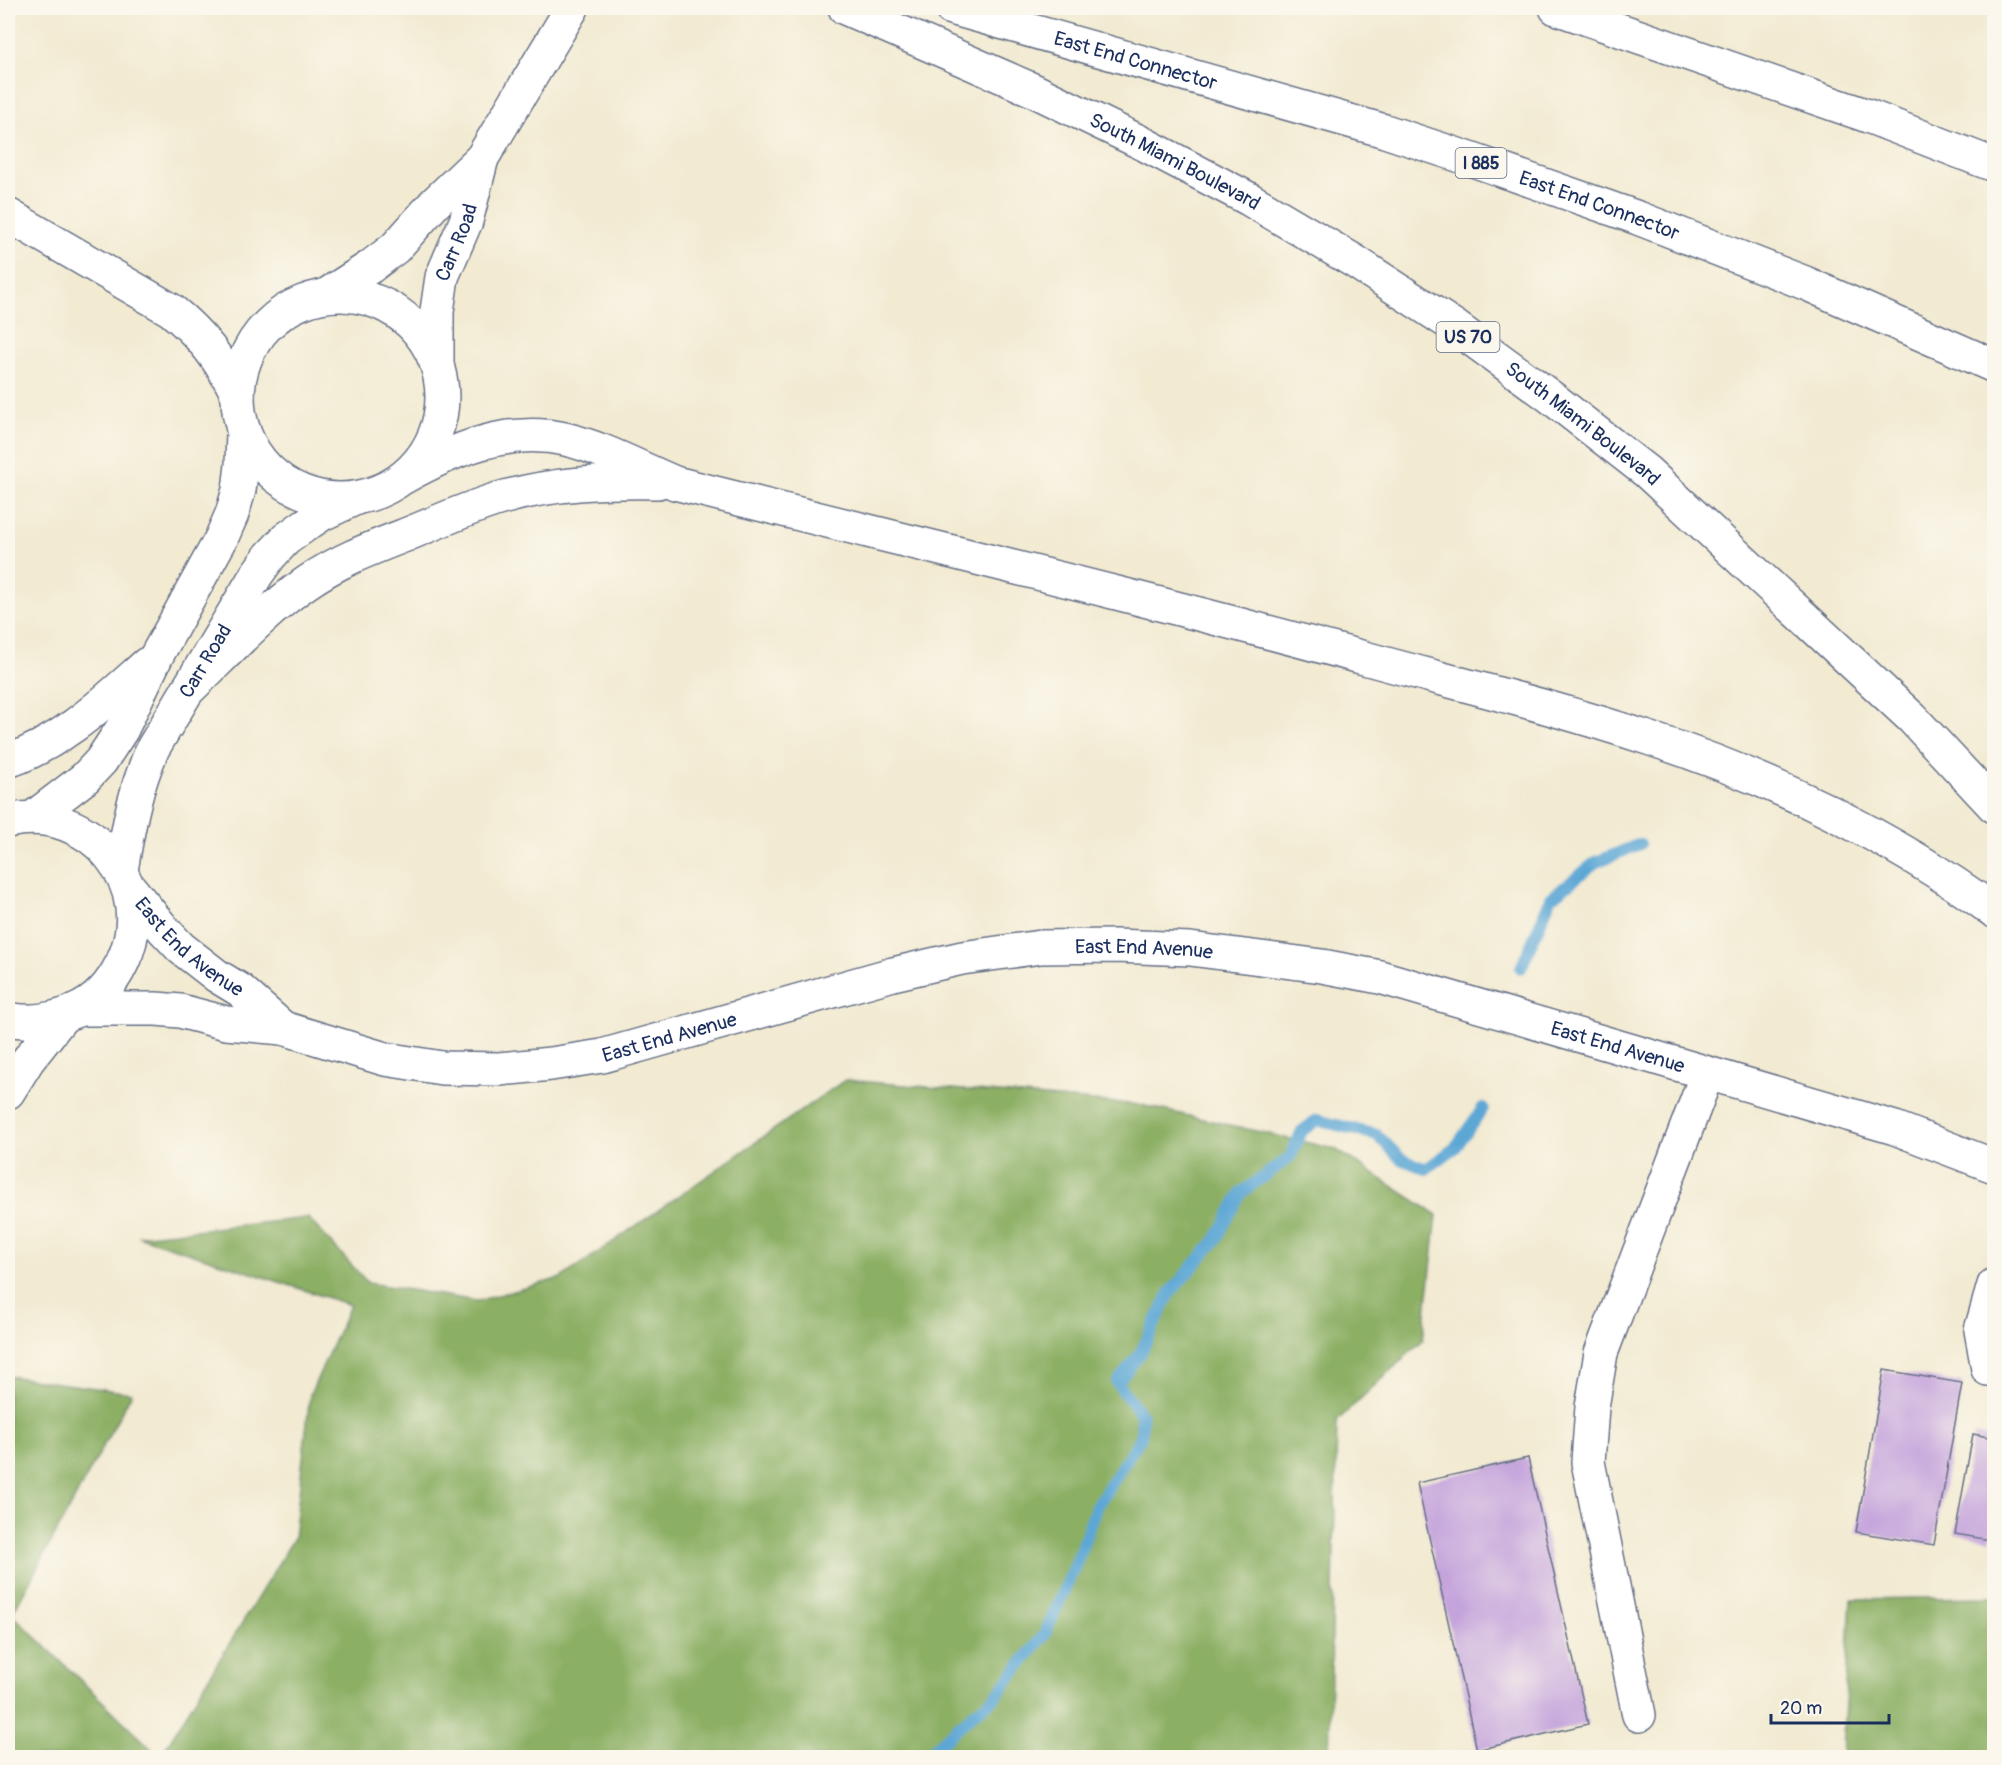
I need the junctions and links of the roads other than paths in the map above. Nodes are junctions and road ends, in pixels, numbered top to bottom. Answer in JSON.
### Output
{"nodes":[{"id":1,"x":572,"y":8,"type":"edge"},
{"id":2,"x":845,"y":8,"type":"edge"},
{"id":3,"x":951,"y":8,"type":"edge"},
{"id":4,"x":1556,"y":8,"type":"edge"},
{"id":5,"x":482,"y":158,"type":"junction"},
{"id":6,"x":1995,"y":165,"type":"edge"},
{"id":7,"x":8,"y":215,"type":"edge"},
{"id":8,"x":325,"y":296,"type":"junction"},
{"id":9,"x":437,"y":364,"type":"junction"},
{"id":10,"x":1995,"y":366,"type":"edge"},
{"id":11,"x":238,"y":395,"type":"junction"},
{"id":12,"x":243,"y":430,"type":"junction"},
{"id":13,"x":404,"y":477,"type":"junction"},
{"id":14,"x":675,"y":483,"type":"junction"},
{"id":15,"x":355,"y":498,"type":"junction"},
{"id":16,"x":157,"y":655,"type":"junction"},
{"id":17,"x":188,"y":690,"type":"junction"},
{"id":18,"x":8,"y":761,"type":"edge"},
{"id":19,"x":1995,"y":806,"type":"edge"},
{"id":20,"x":21,"y":819,"type":"edge"},
{"id":21,"x":124,"y":878,"type":"junction"},
{"id":22,"x":1995,"y":911,"type":"edge"},
{"id":23,"x":71,"y":1012,"type":"junction"},
{"id":24,"x":8,"y":1018,"type":"edge"},
{"id":25,"x":283,"y":1028,"type":"junction"},
{"id":26,"x":1707,"y":1074,"type":"junction"},
{"id":27,"x":8,"y":1092,"type":"edge"},
{"id":28,"x":1995,"y":1166,"type":"edge"},
{"id":29,"x":1995,"y":1285,"type":"edge"},
{"id":30,"x":1995,"y":1369,"type":"edge"},
{"id":31,"x":1639,"y":1715,"type":"dead end"}],
"edges":[{"from":1,"to":5,"type":"main road","name":"Carr Road"},
{"from":2,"to":19,"type":"main road","name":"South Miami Boulevard","number":"US 70"},
{"from":3,"to":10,"type":"main road","name":"East End Connector","number":"I 885"},
{"from":4,"to":6,"type":"main road"},
{"from":5,"to":8,"type":"main road","name":"Carr Road"},
{"from":5,"to":9,"type":"main road","name":"Carr Road"},
{"from":7,"to":11,"type":"main road"},
{"from":8,"to":9,"type":"main road"},
{"from":8,"to":11,"type":"main road"},
{"from":9,"to":13,"type":"main road"},
{"from":11,"to":12,"type":"main road"},
{"from":12,"to":15,"type":"main road"},
{"from":12,"to":16,"type":"main road"},
{"from":13,"to":14,"type":"main road"},
{"from":13,"to":15,"type":"main road"},
{"from":14,"to":17,"type":"main road"},
{"from":14,"to":22,"type":"main road"},
{"from":15,"to":17,"type":"main road","name":"Carr Road"},
{"from":16,"to":18,"type":"main road"},
{"from":16,"to":20,"type":"main road"},
{"from":17,"to":21,"type":"main road","name":"Carr Road"},
{"from":20,"to":21,"type":"main road","name":"East End Avenue"},
{"from":21,"to":23,"type":"main road"},
{"from":21,"to":25,"type":"main road","name":"East End Avenue"},
{"from":23,"to":24,"type":"main road","name":"East End Avenue"},
{"from":23,"to":25,"type":"main road","name":"East End Avenue"},
{"from":23,"to":27,"type":"main road"},
{"from":25,"to":26,"type":"main road","name":"East End Avenue"},
{"from":26,"to":28,"type":"main road","name":"East End Avenue"},
{"from":26,"to":31,"type":"main road"},
{"from":29,"to":30,"type":"main road"}]}
